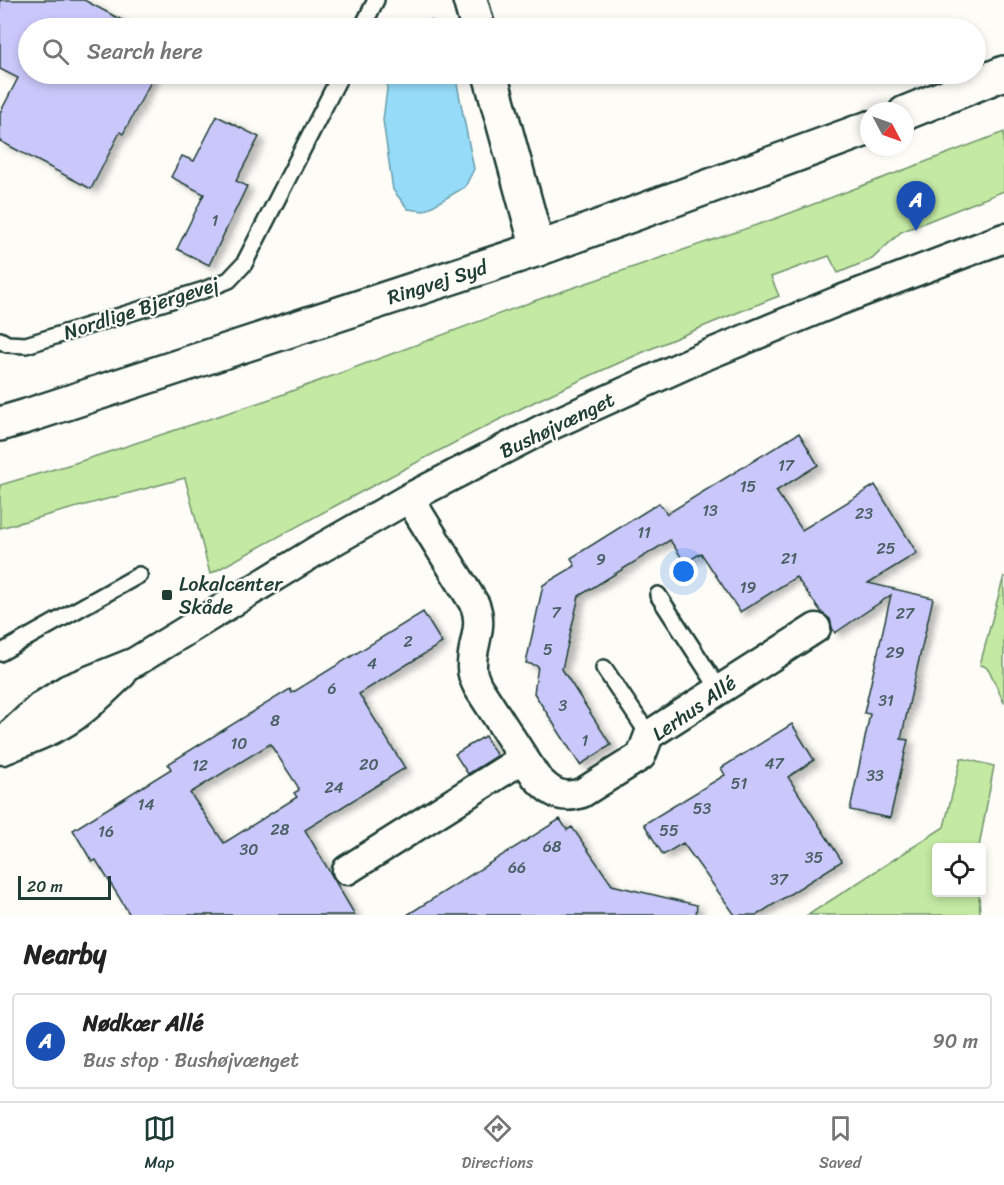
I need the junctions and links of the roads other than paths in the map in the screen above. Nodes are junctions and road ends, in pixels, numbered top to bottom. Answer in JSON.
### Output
{"nodes":[{"id":1,"x":376,"y":0,"type":"edge"},
{"id":2,"x":471,"y":0,"type":"edge"},
{"id":3,"x":367,"y":18,"type":"edge"},
{"id":4,"x":476,"y":18,"type":"edge"},
{"id":5,"x":1004,"y":73,"type":"edge"},
{"id":6,"x":986,"y":80,"type":"edge"},
{"id":7,"x":335,"y":84,"type":"edge"},
{"id":8,"x":493,"y":84,"type":"edge"},
{"id":9,"x":977,"y":84,"type":"edge"},
{"id":10,"x":914,"y":109,"type":"edge"},
{"id":11,"x":860,"y":131,"type":"edge"},
{"id":12,"x":1004,"y":238,"type":"edge"},
{"id":13,"x":538,"y":249,"type":"junction"},
{"id":14,"x":0,"y":340,"type":"edge"},
{"id":15,"x":0,"y":424,"type":"edge"},
{"id":16,"x":409,"y":498,"type":"junction"},
{"id":17,"x":139,"y":575,"type":"dead end"},
{"id":18,"x":658,"y":595,"type":"dead end"},
{"id":19,"x":816,"y":628,"type":"dead end"},
{"id":20,"x":0,"y":653,"type":"edge"},
{"id":21,"x":135,"y":662,"type":"junction"},
{"id":22,"x":604,"y":668,"type":"dead end"},
{"id":23,"x":719,"y":689,"type":"junction"},
{"id":24,"x":649,"y":735,"type":"junction"},
{"id":25,"x":0,"y":744,"type":"edge"},
{"id":26,"x":0,"y":751,"type":"edge"},
{"id":27,"x":524,"y":759,"type":"junction"},
{"id":28,"x":347,"y":870,"type":"dead end"}],
"edges":[{"from":1,"to":3,"type":"lane"},
{"from":2,"to":4,"type":"main road"},
{"from":5,"to":6,"type":"main road"},
{"from":7,"to":14,"type":"lane","name":"Nordlige Bjergevej"},
{"from":8,"to":13,"type":"main road"},
{"from":9,"to":10,"type":"main road"},
{"from":11,"to":13,"type":"main road","name":"Ringvej Syd"},
{"from":12,"to":16,"type":"street","name":"Bushøjvænget"},
{"from":13,"to":15,"type":"main road","name":"Ringvej Syd"},
{"from":16,"to":21,"type":"street","name":"Bushøjvænget"},
{"from":16,"to":27,"type":"street","name":"Lerhus Allé"},
{"from":17,"to":20,"type":"lane"},
{"from":18,"to":23,"type":"lane"},
{"from":19,"to":23,"type":"street","name":"Lerhus Allé"},
{"from":21,"to":25,"type":"street","name":"Bushøjvænget"},
{"from":21,"to":26,"type":"street","name":"Bushøjvænget"},
{"from":22,"to":24,"type":"lane"},
{"from":23,"to":24,"type":"street","name":"Lerhus Allé"},
{"from":24,"to":27,"type":"street","name":"Lerhus Allé"},
{"from":27,"to":28,"type":"street"}]}
